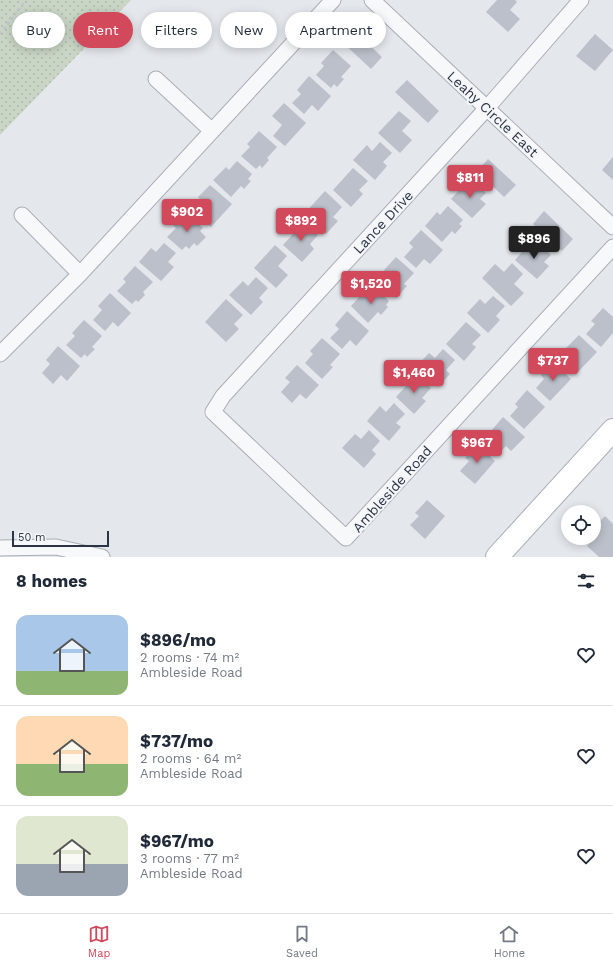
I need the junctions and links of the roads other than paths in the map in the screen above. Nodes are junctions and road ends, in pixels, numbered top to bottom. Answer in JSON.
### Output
{"nodes":[{"id":1,"x":334,"y":0,"type":"edge"},
{"id":2,"x":372,"y":0,"type":"edge"},
{"id":3,"x":581,"y":0,"type":"edge"},
{"id":4,"x":156,"y":79,"type":"dead end"},
{"id":5,"x":487,"y":108,"type":"junction"},
{"id":6,"x":212,"y":131,"type":"junction"},
{"id":7,"x":22,"y":215,"type":"dead end"},
{"id":8,"x":613,"y":228,"type":"edge"},
{"id":9,"x":613,"y":247,"type":"edge"},
{"id":10,"x":80,"y":274,"type":"junction"},
{"id":11,"x":0,"y":354,"type":"edge"},
{"id":12,"x":613,"y":430,"type":"edge"},
{"id":13,"x":279,"y":474,"type":"joint"},
{"id":14,"x":0,"y":548,"type":"edge"},
{"id":15,"x":102,"y":557,"type":"edge"},
{"id":16,"x":497,"y":557,"type":"edge"}],
"edges":[{"from":1,"to":6,"type":"street"},
{"from":2,"to":5,"type":"street","name":"Leahy Circle East"},
{"from":3,"to":5,"type":"street","name":"Lance Drive"},
{"from":4,"to":6,"type":"street"},
{"from":5,"to":8,"type":"street","name":"Leahy Circle East"},
{"from":5,"to":13,"type":"street","name":"Lance Drive"},
{"from":6,"to":10,"type":"street"},
{"from":7,"to":10,"type":"street"},
{"from":9,"to":13,"type":"street","name":"Ambleside Road"},
{"from":10,"to":11,"type":"street"},
{"from":12,"to":16,"type":"main road"},
{"from":14,"to":15,"type":"street"}]}
